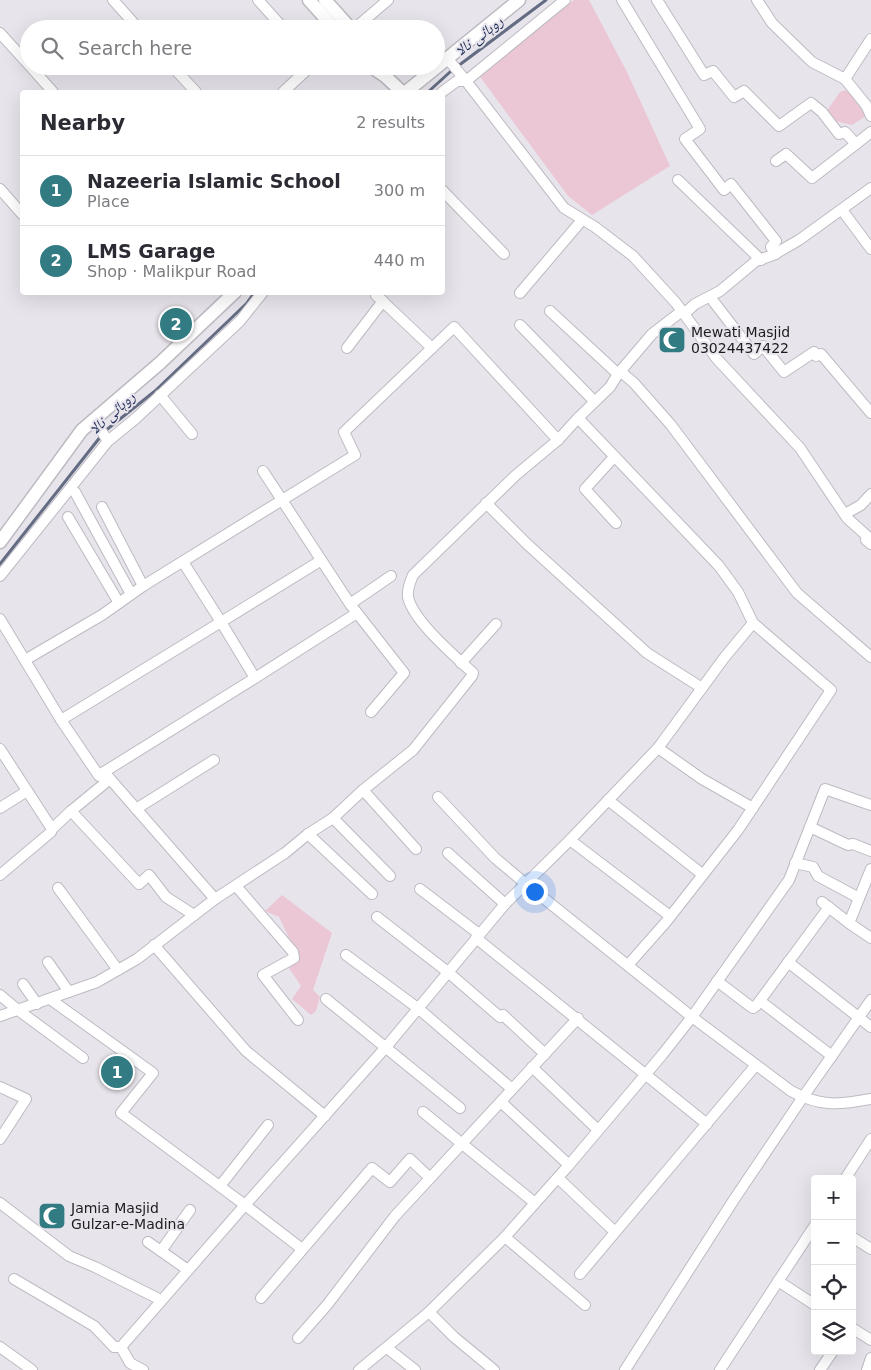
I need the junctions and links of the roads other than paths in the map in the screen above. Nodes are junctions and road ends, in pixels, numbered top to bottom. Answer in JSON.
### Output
{"nodes":[{"id":1,"x":113,"y":0,"type":"edge"},
{"id":2,"x":258,"y":0,"type":"edge"},
{"id":3,"x":309,"y":0,"type":"edge"},
{"id":4,"x":325,"y":0,"type":"edge"},
{"id":5,"x":518,"y":0,"type":"edge"},
{"id":6,"x":564,"y":0,"type":"edge"},
{"id":7,"x":622,"y":0,"type":"edge"},
{"id":8,"x":657,"y":0,"type":"edge"},
{"id":9,"x":757,"y":0,"type":"edge"},
{"id":10,"x":382,"y":2,"type":"edge"},
{"id":11,"x":131,"y":20,"type":"edge"},
{"id":12,"x":276,"y":20,"type":"edge"},
{"id":13,"x":327,"y":20,"type":"edge"},
{"id":14,"x":344,"y":20,"type":"edge"},
{"id":15,"x":362,"y":20,"type":"edge"},
{"id":16,"x":0,"y":33,"type":"edge"},
{"id":17,"x":871,"y":39,"type":"edge"},
{"id":18,"x":20,"y":56,"type":"edge"},
{"id":19,"x":449,"y":60,"type":"junction"},
{"id":20,"x":445,"y":63,"type":"edge"},
{"id":21,"x":37,"y":75,"type":"edge"},
{"id":22,"x":180,"y":75,"type":"edge"},
{"id":23,"x":301,"y":75,"type":"edge"},
{"id":24,"x":387,"y":75,"type":"edge"},
{"id":25,"x":428,"y":75,"type":"edge"},
{"id":26,"x":845,"y":79,"type":"junction"},
{"id":27,"x":466,"y":81,"type":"junction"},
{"id":28,"x":51,"y":90,"type":"edge"},
{"id":29,"x":194,"y":90,"type":"edge"},
{"id":30,"x":285,"y":90,"type":"edge"},
{"id":31,"x":402,"y":90,"type":"edge"},
{"id":32,"x":407,"y":90,"type":"edge"},
{"id":33,"x":445,"y":90,"type":"edge"},
{"id":34,"x":871,"y":116,"type":"edge"},
{"id":35,"x":871,"y":132,"type":"edge"},
{"id":36,"x":856,"y":144,"type":"junction"},
{"id":37,"x":776,"y":161,"type":"dead end"},
{"id":38,"x":678,"y":180,"type":"dead end"},
{"id":39,"x":871,"y":188,"type":"edge"},
{"id":40,"x":0,"y":189,"type":"edge"},
{"id":41,"x":445,"y":193,"type":"edge"},
{"id":42,"x":842,"y":210,"type":"junction"},
{"id":43,"x":20,"y":212,"type":"edge"},
{"id":44,"x":582,"y":220,"type":"junction"},
{"id":45,"x":871,"y":249,"type":"edge"},
{"id":46,"x":504,"y":254,"type":"dead end"},
{"id":47,"x":776,"y":254,"type":"junction"},
{"id":48,"x":761,"y":260,"type":"junction"},
{"id":49,"x":520,"y":293,"type":"dead end"},
{"id":50,"x":232,"y":295,"type":"edge"},
{"id":51,"x":261,"y":295,"type":"edge"},
{"id":52,"x":710,"y":297,"type":"junction"},
{"id":53,"x":550,"y":312,"type":"dead end"},
{"id":54,"x":683,"y":312,"type":"junction"},
{"id":55,"x":520,"y":325,"type":"dead end"},
{"id":56,"x":347,"y":348,"type":"dead end"},
{"id":57,"x":432,"y":348,"type":"junction"},
{"id":58,"x":619,"y":372,"type":"junction"},
{"id":59,"x":160,"y":395,"type":"junction"},
{"id":60,"x":594,"y":401,"type":"junction"},
{"id":61,"x":871,"y":413,"type":"edge"},
{"id":62,"x":578,"y":418,"type":"junction"},
{"id":63,"x":96,"y":424,"type":"junction"},
{"id":64,"x":192,"y":434,"type":"dead end"},
{"id":65,"x":107,"y":439,"type":"junction"},
{"id":66,"x":558,"y":440,"type":"junction"},
{"id":67,"x":614,"y":457,"type":"junction"},
{"id":68,"x":263,"y":471,"type":"dead end"},
{"id":69,"x":75,"y":492,"type":"dead end"},
{"id":70,"x":871,"y":494,"type":"edge"},
{"id":71,"x":284,"y":501,"type":"junction"},
{"id":72,"x":486,"y":503,"type":"junction"},
{"id":73,"x":102,"y":507,"type":"dead end"},
{"id":74,"x":845,"y":514,"type":"junction"},
{"id":75,"x":68,"y":517,"type":"dead end"},
{"id":76,"x":616,"y":523,"type":"dead end"},
{"id":77,"x":0,"y":542,"type":"edge"},
{"id":78,"x":871,"y":544,"type":"edge"},
{"id":79,"x":320,"y":561,"type":"junction"},
{"id":80,"x":183,"y":562,"type":"junction"},
{"id":81,"x":0,"y":576,"type":"edge"},
{"id":82,"x":391,"y":576,"type":"dead end"},
{"id":83,"x":143,"y":586,"type":"junction"},
{"id":84,"x":131,"y":594,"type":"junction"},
{"id":85,"x":119,"y":603,"type":"junction"},
{"id":86,"x":350,"y":604,"type":"junction"},
{"id":87,"x":357,"y":613,"type":"junction"},
{"id":88,"x":0,"y":619,"type":"edge"},
{"id":89,"x":221,"y":622,"type":"junction"},
{"id":90,"x":496,"y":624,"type":"dead end"},
{"id":91,"x":752,"y":624,"type":"junction"},
{"id":92,"x":871,"y":657,"type":"edge"},
{"id":93,"x":25,"y":660,"type":"junction"},
{"id":94,"x":461,"y":663,"type":"junction"},
{"id":95,"x":255,"y":678,"type":"junction"},
{"id":96,"x":702,"y":688,"type":"junction"},
{"id":97,"x":371,"y":712,"type":"dead end"},
{"id":98,"x":61,"y":720,"type":"junction"},
{"id":99,"x":658,"y":748,"type":"junction"},
{"id":100,"x":0,"y":749,"type":"edge"},
{"id":101,"x":214,"y":760,"type":"dead end"},
{"id":102,"x":107,"y":776,"type":"junction"},
{"id":103,"x":363,"y":790,"type":"junction"},
{"id":104,"x":27,"y":791,"type":"junction"},
{"id":105,"x":438,"y":797,"type":"dead end"},
{"id":106,"x":608,"y":800,"type":"junction"},
{"id":107,"x":871,"y":805,"type":"edge"},
{"id":108,"x":0,"y":808,"type":"edge"},
{"id":109,"x":753,"y":808,"type":"junction"},
{"id":110,"x":136,"y":809,"type":"junction"},
{"id":111,"x":71,"y":812,"type":"junction"},
{"id":112,"x":332,"y":818,"type":"junction"},
{"id":113,"x":810,"y":827,"type":"junction"},
{"id":114,"x":52,"y":828,"type":"junction"},
{"id":115,"x":308,"y":834,"type":"junction"},
{"id":116,"x":570,"y":840,"type":"junction"},
{"id":117,"x":416,"y":849,"type":"dead end"},
{"id":118,"x":871,"y":852,"type":"edge"},
{"id":119,"x":448,"y":853,"type":"dead end"},
{"id":120,"x":795,"y":863,"type":"junction"},
{"id":121,"x":871,"y":869,"type":"edge"},
{"id":122,"x":702,"y":874,"type":"junction"},
{"id":123,"x":0,"y":875,"type":"edge"},
{"id":124,"x":390,"y":876,"type":"dead end"},
{"id":125,"x":526,"y":884,"type":"junction"},
{"id":126,"x":236,"y":886,"type":"junction"},
{"id":127,"x":58,"y":888,"type":"dead end"},
{"id":128,"x":420,"y":889,"type":"dead end"},
{"id":129,"x":372,"y":894,"type":"dead end"},
{"id":130,"x":859,"y":898,"type":"junction"},
{"id":131,"x":215,"y":899,"type":"junction"},
{"id":132,"x":505,"y":904,"type":"junction"},
{"id":133,"x":194,"y":915,"type":"junction"},
{"id":134,"x":670,"y":916,"type":"junction"},
{"id":135,"x":378,"y":917,"type":"dead end"},
{"id":136,"x":849,"y":923,"type":"junction"},
{"id":137,"x":477,"y":936,"type":"junction"},
{"id":138,"x":871,"y":938,"type":"edge"},
{"id":139,"x":154,"y":945,"type":"junction"},
{"id":140,"x":346,"y":955,"type":"dead end"},
{"id":141,"x":48,"y":962,"type":"dead end"},
{"id":142,"x":788,"y":962,"type":"junction"},
{"id":143,"x":628,"y":965,"type":"junction"},
{"id":144,"x":118,"y":970,"type":"junction"},
{"id":145,"x":449,"y":973,"type":"junction"},
{"id":146,"x":717,"y":982,"type":"junction"},
{"id":147,"x":23,"y":984,"type":"dead end"},
{"id":148,"x":68,"y":992,"type":"junction"},
{"id":149,"x":0,"y":995,"type":"edge"},
{"id":150,"x":50,"y":999,"type":"junction"},
{"id":151,"x":326,"y":999,"type":"dead end"},
{"id":152,"x":871,"y":1000,"type":"edge"},
{"id":153,"x":760,"y":1001,"type":"junction"},
{"id":154,"x":37,"y":1004,"type":"junction"},
{"id":155,"x":419,"y":1009,"type":"junction"},
{"id":156,"x":18,"y":1010,"type":"junction"},
{"id":157,"x":0,"y":1016,"type":"edge"},
{"id":158,"x":692,"y":1017,"type":"junction"},
{"id":159,"x":578,"y":1018,"type":"junction"},
{"id":160,"x":858,"y":1018,"type":"junction"},
{"id":161,"x":298,"y":1020,"type":"dead end"},
{"id":162,"x":871,"y":1027,"type":"edge"},
{"id":163,"x":386,"y":1047,"type":"junction"},
{"id":164,"x":545,"y":1054,"type":"junction"},
{"id":165,"x":832,"y":1056,"type":"junction"},
{"id":166,"x":83,"y":1058,"type":"dead end"},
{"id":167,"x":756,"y":1065,"type":"junction"},
{"id":168,"x":532,"y":1067,"type":"junction"},
{"id":169,"x":645,"y":1073,"type":"junction"},
{"id":170,"x":0,"y":1087,"type":"edge"},
{"id":171,"x":512,"y":1090,"type":"junction"},
{"id":172,"x":803,"y":1097,"type":"junction"},
{"id":173,"x":871,"y":1099,"type":"edge"},
{"id":174,"x":501,"y":1102,"type":"junction"},
{"id":175,"x":460,"y":1108,"type":"dead end"},
{"id":176,"x":424,"y":1112,"type":"dead end"},
{"id":177,"x":325,"y":1116,"type":"junction"},
{"id":178,"x":707,"y":1124,"type":"junction"},
{"id":179,"x":268,"y":1125,"type":"dead end"},
{"id":180,"x":598,"y":1130,"type":"junction"},
{"id":181,"x":871,"y":1138,"type":"edge"},
{"id":182,"x":0,"y":1139,"type":"edge"},
{"id":183,"x":462,"y":1144,"type":"junction"},
{"id":184,"x":867,"y":1153,"type":"edge"},
{"id":185,"x":569,"y":1165,"type":"junction"},
{"id":186,"x":848,"y":1175,"type":"edge"},
{"id":187,"x":430,"y":1178,"type":"junction"},
{"id":188,"x":558,"y":1178,"type":"junction"},
{"id":189,"x":220,"y":1186,"type":"junction"},
{"id":190,"x":0,"y":1203,"type":"edge"},
{"id":191,"x":535,"y":1203,"type":"junction"},
{"id":192,"x":245,"y":1204,"type":"junction"},
{"id":193,"x":190,"y":1210,"type":"dead end"},
{"id":194,"x":811,"y":1231,"type":"edge"},
{"id":195,"x":615,"y":1232,"type":"junction"},
{"id":196,"x":505,"y":1236,"type":"junction"},
{"id":197,"x":856,"y":1240,"type":"edge"},
{"id":198,"x":148,"y":1242,"type":"dead end"},
{"id":199,"x":302,"y":1249,"type":"junction"},
{"id":200,"x":871,"y":1249,"type":"edge"},
{"id":201,"x":161,"y":1251,"type":"junction"},
{"id":202,"x":188,"y":1270,"type":"junction"},
{"id":203,"x":580,"y":1274,"type":"dead end"},
{"id":204,"x":14,"y":1278,"type":"dead end"},
{"id":205,"x":778,"y":1281,"type":"junction"},
{"id":206,"x":261,"y":1298,"type":"dead end"},
{"id":207,"x":161,"y":1300,"type":"junction"},
{"id":208,"x":811,"y":1302,"type":"edge"},
{"id":209,"x":585,"y":1305,"type":"dead end"},
{"id":210,"x":429,"y":1312,"type":"junction"},
{"id":211,"x":856,"y":1331,"type":"edge"},
{"id":212,"x":298,"y":1338,"type":"dead end"},
{"id":213,"x":871,"y":1340,"type":"edge"},
{"id":214,"x":0,"y":1347,"type":"edge"},
{"id":215,"x":121,"y":1347,"type":"junction"},
{"id":216,"x":388,"y":1348,"type":"junction"},
{"id":217,"x":829,"y":1355,"type":"edge"},
{"id":218,"x":871,"y":1358,"type":"edge"},
{"id":219,"x":32,"y":1370,"type":"edge"},
{"id":220,"x":142,"y":1370,"type":"edge"},
{"id":221,"x":359,"y":1370,"type":"edge"},
{"id":222,"x":416,"y":1370,"type":"edge"},
{"id":223,"x":494,"y":1370,"type":"edge"},
{"id":224,"x":625,"y":1370,"type":"edge"},
{"id":225,"x":720,"y":1370,"type":"edge"},
{"id":226,"x":820,"y":1370,"type":"edge"},
{"id":227,"x":867,"y":1370,"type":"edge"}],
"edges":[{"from":1,"to":11,"type":"street"},
{"from":2,"to":12,"type":"street"},
{"from":3,"to":13,"type":"street"},
{"from":4,"to":14,"type":"street"},
{"from":5,"to":19,"type":"street"},
{"from":6,"to":27,"type":"street"},
{"from":7,"to":47,"type":"street"},
{"from":8,"to":36,"type":"street"},
{"from":9,"to":26,"type":"street"},
{"from":10,"to":15,"type":"street"},
{"from":16,"to":18,"type":"street"},
{"from":17,"to":26,"type":"street"},
{"from":19,"to":20,"type":"street"},
{"from":19,"to":27,"type":"street"},
{"from":21,"to":28,"type":"street"},
{"from":22,"to":29,"type":"street"},
{"from":23,"to":30,"type":"street"},
{"from":24,"to":31,"type":"street"},
{"from":25,"to":32,"type":"street"},
{"from":26,"to":34,"type":"street"},
{"from":27,"to":33,"type":"street"},
{"from":27,"to":44,"type":"street"},
{"from":35,"to":36,"type":"street"},
{"from":36,"to":37,"type":"street"},
{"from":38,"to":48,"type":"street"},
{"from":39,"to":42,"type":"street"},
{"from":40,"to":43,"type":"street"},
{"from":41,"to":46,"type":"street"},
{"from":42,"to":45,"type":"street"},
{"from":42,"to":47,"type":"street"},
{"from":44,"to":49,"type":"street"},
{"from":44,"to":54,"type":"street"},
{"from":47,"to":48,"type":"street"},
{"from":48,"to":52,"type":"street"},
{"from":50,"to":63,"type":"street"},
{"from":51,"to":59,"type":"street"},
{"from":52,"to":54,"type":"street"},
{"from":52,"to":61,"type":"street"},
{"from":53,"to":58,"type":"street"},
{"from":54,"to":58,"type":"street"},
{"from":54,"to":74,"type":"street"},
{"from":55,"to":60,"type":"street"},
{"from":56,"to":57,"type":"street"},
{"from":57,"to":66,"type":"street"},
{"from":57,"to":71,"type":"street"},
{"from":58,"to":60,"type":"street"},
{"from":58,"to":92,"type":"street"},
{"from":59,"to":64,"type":"street"},
{"from":59,"to":65,"type":"street"},
{"from":60,"to":62,"type":"street"},
{"from":62,"to":66,"type":"street"},
{"from":62,"to":67,"type":"street"},
{"from":63,"to":65,"type":"street"},
{"from":63,"to":77,"type":"street"},
{"from":65,"to":81,"type":"street"},
{"from":66,"to":72,"type":"street"},
{"from":67,"to":76,"type":"street"},
{"from":67,"to":91,"type":"street"},
{"from":68,"to":71,"type":"street"},
{"from":69,"to":84,"type":"street"},
{"from":70,"to":74,"type":"street"},
{"from":71,"to":79,"type":"street"},
{"from":71,"to":80,"type":"street"},
{"from":72,"to":94,"type":"street"},
{"from":72,"to":96,"type":"street"},
{"from":73,"to":83,"type":"street"},
{"from":74,"to":78,"type":"street"},
{"from":75,"to":85,"type":"street"},
{"from":79,"to":86,"type":"street"},
{"from":79,"to":89,"type":"street"},
{"from":80,"to":83,"type":"street"},
{"from":80,"to":89,"type":"street"},
{"from":82,"to":86,"type":"street"},
{"from":83,"to":84,"type":"street"},
{"from":84,"to":85,"type":"street"},
{"from":85,"to":93,"type":"street"},
{"from":86,"to":87,"type":"street"},
{"from":87,"to":95,"type":"street"},
{"from":87,"to":97,"type":"street"},
{"from":88,"to":93,"type":"street"},
{"from":89,"to":95,"type":"street"},
{"from":89,"to":98,"type":"street"},
{"from":90,"to":94,"type":"street"},
{"from":91,"to":96,"type":"street"},
{"from":91,"to":109,"type":"street"},
{"from":93,"to":98,"type":"street"},
{"from":94,"to":103,"type":"street"},
{"from":95,"to":102,"type":"street"},
{"from":96,"to":99,"type":"street"},
{"from":98,"to":102,"type":"street"},
{"from":99,"to":106,"type":"street"},
{"from":99,"to":109,"type":"street"},
{"from":100,"to":104,"type":"street"},
{"from":101,"to":110,"type":"street"},
{"from":102,"to":110,"type":"street"},
{"from":102,"to":111,"type":"street"},
{"from":103,"to":112,"type":"street"},
{"from":103,"to":117,"type":"street"},
{"from":104,"to":108,"type":"street"},
{"from":104,"to":114,"type":"street"},
{"from":105,"to":125,"type":"street"},
{"from":106,"to":116,"type":"street"},
{"from":106,"to":122,"type":"street"},
{"from":107,"to":113,"type":"street"},
{"from":109,"to":122,"type":"street"},
{"from":110,"to":131,"type":"street"},
{"from":111,"to":114,"type":"street"},
{"from":111,"to":133,"type":"street"},
{"from":112,"to":115,"type":"street"},
{"from":112,"to":124,"type":"street"},
{"from":113,"to":118,"type":"street"},
{"from":113,"to":120,"type":"street"},
{"from":114,"to":123,"type":"street"},
{"from":115,"to":126,"type":"street"},
{"from":115,"to":129,"type":"street"},
{"from":116,"to":125,"type":"street"},
{"from":116,"to":134,"type":"street"},
{"from":119,"to":132,"type":"street"},
{"from":120,"to":130,"type":"street"},
{"from":120,"to":146,"type":"street"},
{"from":121,"to":130,"type":"street"},
{"from":122,"to":134,"type":"street"},
{"from":125,"to":132,"type":"street"},
{"from":125,"to":143,"type":"street"},
{"from":126,"to":131,"type":"street"},
{"from":126,"to":161,"type":"street"},
{"from":127,"to":144,"type":"street"},
{"from":128,"to":137,"type":"street"},
{"from":130,"to":136,"type":"street"},
{"from":131,"to":133,"type":"street"},
{"from":132,"to":137,"type":"street"},
{"from":133,"to":139,"type":"street"},
{"from":134,"to":143,"type":"street"},
{"from":135,"to":145,"type":"street"},
{"from":136,"to":138,"type":"street"},
{"from":136,"to":142,"type":"street"},
{"from":137,"to":145,"type":"street"},
{"from":137,"to":159,"type":"street"},
{"from":139,"to":144,"type":"street"},
{"from":139,"to":177,"type":"street"},
{"from":140,"to":155,"type":"street"},
{"from":141,"to":148,"type":"street"},
{"from":142,"to":153,"type":"street"},
{"from":142,"to":160,"type":"street"},
{"from":143,"to":158,"type":"street"},
{"from":144,"to":148,"type":"street"},
{"from":145,"to":155,"type":"street"},
{"from":145,"to":164,"type":"street"},
{"from":146,"to":153,"type":"street"},
{"from":146,"to":158,"type":"street"},
{"from":147,"to":154,"type":"street"},
{"from":148,"to":150,"type":"street"},
{"from":149,"to":156,"type":"street"},
{"from":150,"to":154,"type":"street"},
{"from":150,"to":189,"type":"street"},
{"from":151,"to":163,"type":"street"},
{"from":152,"to":160,"type":"street"},
{"from":153,"to":165,"type":"street"},
{"from":154,"to":156,"type":"street"},
{"from":155,"to":163,"type":"street"},
{"from":155,"to":171,"type":"street"},
{"from":156,"to":157,"type":"street"},
{"from":156,"to":166,"type":"street"},
{"from":158,"to":167,"type":"street"},
{"from":158,"to":169,"type":"street"},
{"from":159,"to":164,"type":"street"},
{"from":159,"to":169,"type":"street"},
{"from":160,"to":162,"type":"street"},
{"from":160,"to":165,"type":"street"},
{"from":163,"to":175,"type":"street"},
{"from":163,"to":177,"type":"street"},
{"from":164,"to":168,"type":"street"},
{"from":165,"to":172,"type":"street"},
{"from":167,"to":172,"type":"street"},
{"from":167,"to":178,"type":"street"},
{"from":168,"to":171,"type":"street"},
{"from":168,"to":180,"type":"street"},
{"from":169,"to":178,"type":"street"},
{"from":169,"to":180,"type":"street"},
{"from":170,"to":182,"type":"street"},
{"from":171,"to":174,"type":"street"},
{"from":172,"to":173,"type":"street"},
{"from":172,"to":224,"type":"street"},
{"from":174,"to":183,"type":"street"},
{"from":174,"to":185,"type":"street"},
{"from":176,"to":183,"type":"street"},
{"from":177,"to":192,"type":"street"},
{"from":178,"to":195,"type":"street"},
{"from":179,"to":189,"type":"street"},
{"from":180,"to":185,"type":"street"},
{"from":181,"to":184,"type":"street"},
{"from":183,"to":187,"type":"street"},
{"from":183,"to":191,"type":"street"},
{"from":184,"to":186,"type":"street"},
{"from":185,"to":188,"type":"street"},
{"from":187,"to":199,"type":"street"},
{"from":187,"to":212,"type":"street"},
{"from":188,"to":191,"type":"street"},
{"from":188,"to":195,"type":"street"},
{"from":189,"to":192,"type":"street"},
{"from":190,"to":207,"type":"street"},
{"from":191,"to":196,"type":"street"},
{"from":192,"to":199,"type":"street"},
{"from":192,"to":202,"type":"street"},
{"from":193,"to":201,"type":"street"},
{"from":194,"to":205,"type":"street"},
{"from":195,"to":203,"type":"street"},
{"from":196,"to":209,"type":"street"},
{"from":196,"to":210,"type":"street"},
{"from":197,"to":200,"type":"street"},
{"from":198,"to":201,"type":"street"},
{"from":199,"to":206,"type":"street"},
{"from":201,"to":202,"type":"street"},
{"from":202,"to":207,"type":"street"},
{"from":204,"to":215,"type":"street"},
{"from":205,"to":208,"type":"street"},
{"from":205,"to":225,"type":"street"},
{"from":207,"to":215,"type":"street"},
{"from":210,"to":216,"type":"street"},
{"from":210,"to":223,"type":"street"},
{"from":211,"to":213,"type":"street"},
{"from":214,"to":219,"type":"street"},
{"from":215,"to":220,"type":"street"},
{"from":216,"to":221,"type":"street"},
{"from":216,"to":222,"type":"street"},
{"from":217,"to":226,"type":"street"},
{"from":218,"to":227,"type":"street"}]}
